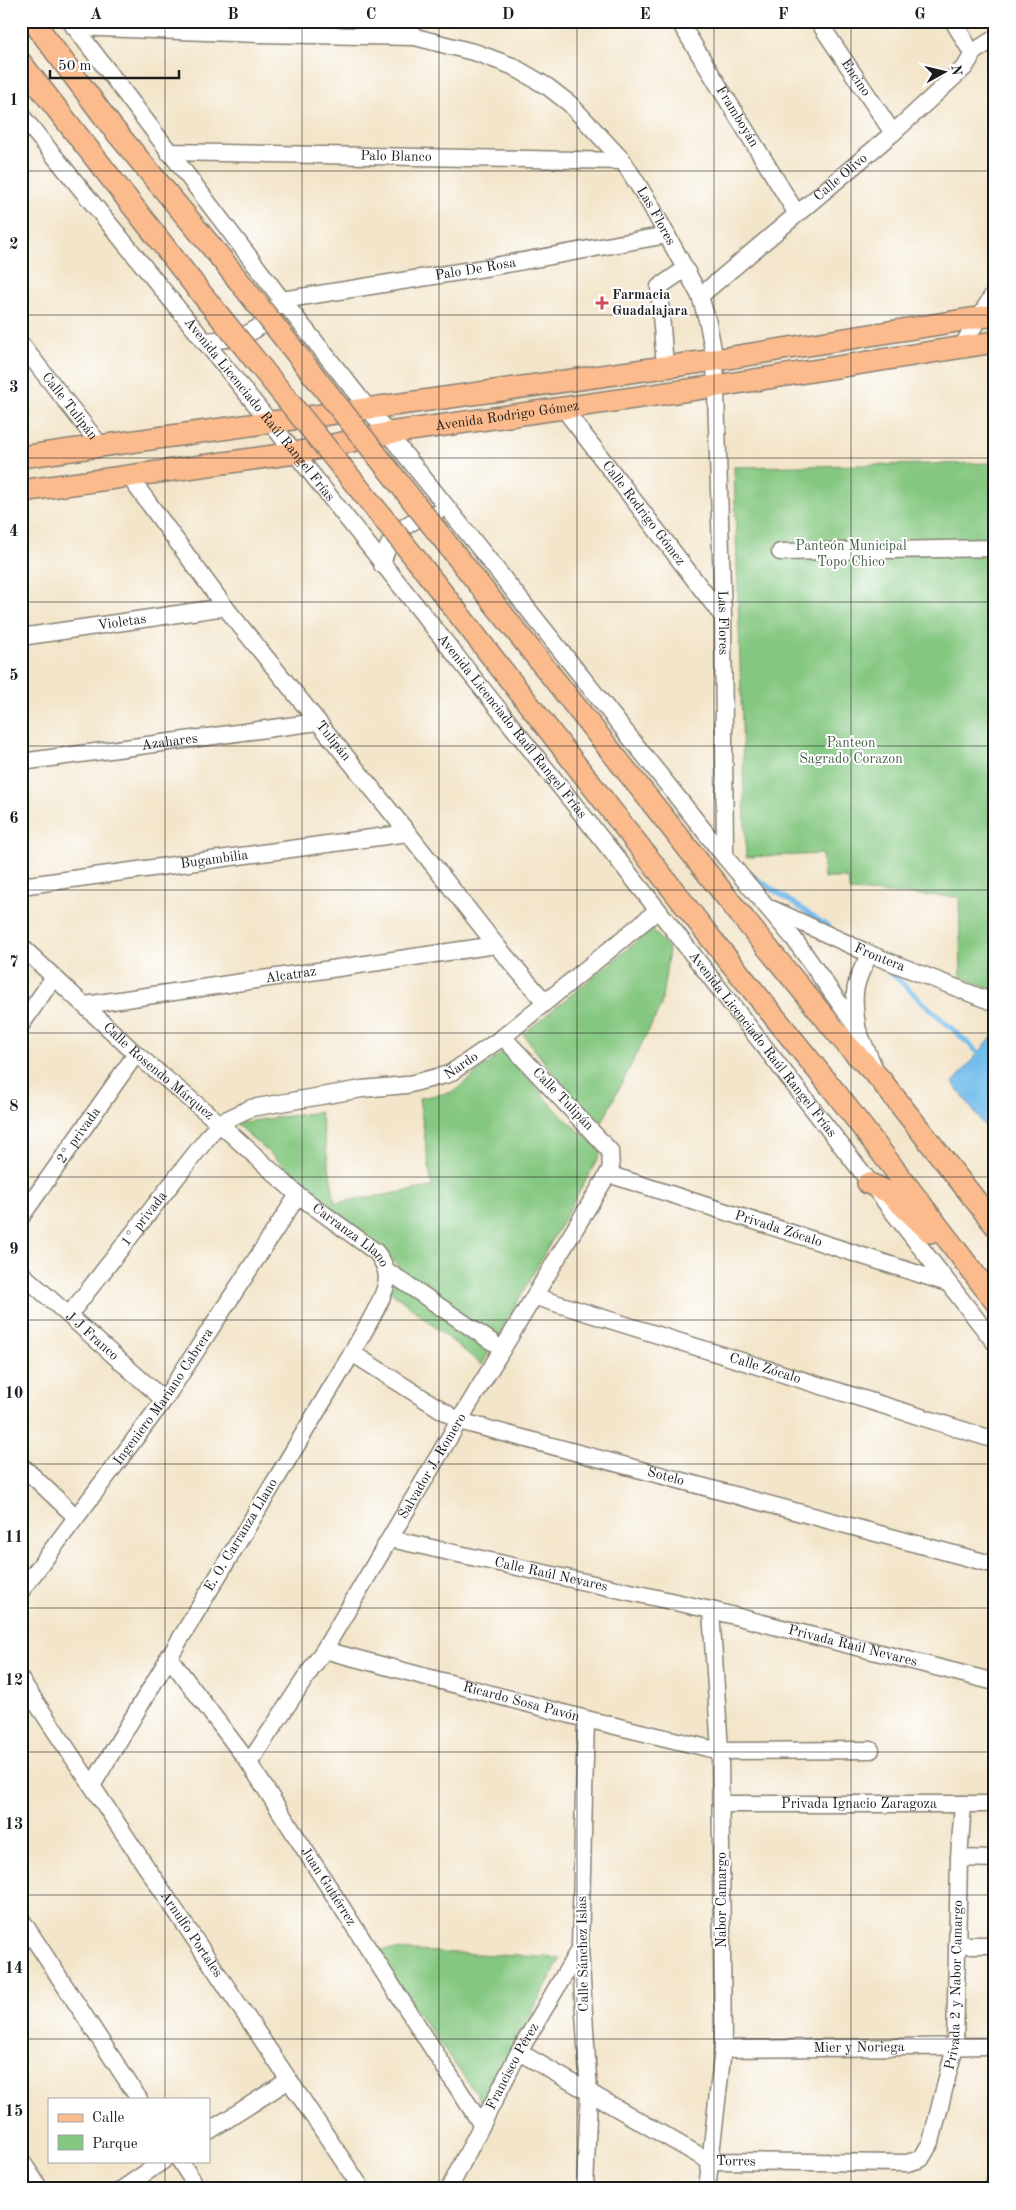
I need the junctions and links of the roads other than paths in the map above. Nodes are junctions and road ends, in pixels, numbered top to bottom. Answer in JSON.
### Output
{"nodes":[{"id":1,"x":33,"y":21,"type":"edge"},
{"id":2,"x":248,"y":21,"type":"edge"},
{"id":3,"x":404,"y":21,"type":"edge"},
{"id":4,"x":679,"y":21,"type":"edge"},
{"id":5,"x":818,"y":21,"type":"edge"},
{"id":6,"x":953,"y":21,"type":"edge"},
{"id":7,"x":72,"y":24,"type":"edge"},
{"id":8,"x":259,"y":34,"type":"junction"},
{"id":9,"x":415,"y":37,"type":"junction"},
{"id":10,"x":995,"y":38,"type":"edge"},
{"id":11,"x":972,"y":53,"type":"junction"},
{"id":12,"x":24,"y":68,"type":"edge"},
{"id":13,"x":21,"y":115,"type":"edge"},
{"id":14,"x":893,"y":133,"type":"junction"},
{"id":15,"x":168,"y":152,"type":"junction"},
{"id":16,"x":622,"y":161,"type":"junction"},
{"id":17,"x":797,"y":214,"type":"junction"},
{"id":18,"x":667,"y":235,"type":"junction"},
{"id":19,"x":685,"y":269,"type":"junction"},
{"id":20,"x":995,"y":291,"type":"edge"},
{"id":21,"x":700,"y":296,"type":"junction"},
{"id":22,"x":282,"y":300,"type":"junction"},
{"id":23,"x":987,"y":316,"type":"edge"},
{"id":24,"x":203,"y":341,"type":"junction"},
{"id":25,"x":995,"y":342,"type":"edge"},
{"id":26,"x":21,"y":344,"type":"edge"},
{"id":27,"x":961,"y":348,"type":"junction"},
{"id":28,"x":715,"y":360,"type":"junction"},
{"id":29,"x":665,"y":367,"type":"junction"},
{"id":30,"x":717,"y":386,"type":"junction"},
{"id":31,"x":369,"y":408,"type":"junction"},
{"id":32,"x":564,"y":409,"type":"junction"},
{"id":33,"x":270,"y":422,"type":"junction"},
{"id":34,"x":389,"y":433,"type":"junction"},
{"id":35,"x":100,"y":445,"type":"junction"},
{"id":36,"x":295,"y":453,"type":"junction"},
{"id":37,"x":21,"y":457,"type":"edge"},
{"id":38,"x":128,"y":475,"type":"junction"},
{"id":39,"x":21,"y":491,"type":"edge"},
{"id":40,"x":455,"y":518,"type":"junction"},
{"id":41,"x":995,"y":548,"type":"edge"},
{"id":42,"x":780,"y":552,"type":"dead end"},
{"id":43,"x":382,"y":565,"type":"junction"},
{"id":44,"x":225,"y":607,"type":"junction"},
{"id":45,"x":723,"y":617,"type":"junction"},
{"id":46,"x":21,"y":637,"type":"edge"},
{"id":47,"x":318,"y":722,"type":"junction"},
{"id":48,"x":21,"y":762,"type":"edge"},
{"id":49,"x":408,"y":834,"type":"junction"},
{"id":50,"x":725,"y":857,"type":"junction"},
{"id":51,"x":21,"y":886,"type":"edge"},
{"id":52,"x":765,"y":906,"type":"junction"},
{"id":53,"x":658,"y":910,"type":"junction"},
{"id":54,"x":496,"y":945,"type":"junction"},
{"id":55,"x":21,"y":946,"type":"edge"},
{"id":56,"x":870,"y":954,"type":"junction"},
{"id":57,"x":54,"y":977,"type":"junction"},
{"id":58,"x":545,"y":1002,"type":"junction"},
{"id":59,"x":995,"y":1003,"type":"edge"},
{"id":60,"x":85,"y":1005,"type":"junction"},
{"id":61,"x":21,"y":1025,"type":"edge"},
{"id":62,"x":857,"y":1028,"type":"junction"},
{"id":63,"x":503,"y":1037,"type":"junction"},
{"id":64,"x":136,"y":1054,"type":"junction"},
{"id":65,"x":879,"y":1078,"type":"junction"},
{"id":66,"x":219,"y":1123,"type":"junction"},
{"id":67,"x":610,"y":1171,"type":"junction"},
{"id":68,"x":868,"y":1183,"type":"junction"},
{"id":69,"x":298,"y":1195,"type":"junction"},
{"id":70,"x":21,"y":1217,"type":"edge"},
{"id":71,"x":995,"y":1225,"type":"edge"},
{"id":72,"x":953,"y":1246,"type":"junction"},
{"id":73,"x":21,"y":1273,"type":"edge"},
{"id":74,"x":386,"y":1278,"type":"junction"},
{"id":75,"x":947,"y":1283,"type":"junction"},
{"id":76,"x":536,"y":1297,"type":"junction"},
{"id":77,"x":995,"y":1301,"type":"edge"},
{"id":78,"x":69,"y":1315,"type":"junction"},
{"id":79,"x":492,"y":1342,"type":"dead end"},
{"id":80,"x":995,"y":1343,"type":"edge"},
{"id":81,"x":352,"y":1353,"type":"junction"},
{"id":82,"x":164,"y":1400,"type":"junction"},
{"id":83,"x":459,"y":1421,"type":"junction"},
{"id":84,"x":995,"y":1440,"type":"edge"},
{"id":85,"x":21,"y":1465,"type":"edge"},
{"id":86,"x":76,"y":1517,"type":"junction"},
{"id":87,"x":391,"y":1539,"type":"junction"},
{"id":88,"x":995,"y":1565,"type":"edge"},
{"id":89,"x":21,"y":1591,"type":"edge"},
{"id":90,"x":711,"y":1610,"type":"junction"},
{"id":91,"x":324,"y":1650,"type":"junction"},
{"id":92,"x":168,"y":1656,"type":"junction"},
{"id":93,"x":21,"y":1680,"type":"edge"},
{"id":94,"x":995,"y":1682,"type":"edge"},
{"id":95,"x":586,"y":1719,"type":"junction"},
{"id":96,"x":871,"y":1750,"type":"dead end"},
{"id":97,"x":720,"y":1751,"type":"junction"},
{"id":98,"x":249,"y":1763,"type":"junction"},
{"id":99,"x":93,"y":1784,"type":"junction"},
{"id":100,"x":721,"y":1804,"type":"junction"},
{"id":101,"x":963,"y":1804,"type":"junction"},
{"id":102,"x":995,"y":1804,"type":"edge"},
{"id":103,"x":959,"y":1858,"type":"junction"},
{"id":104,"x":995,"y":1859,"type":"edge"},
{"id":105,"x":21,"y":1919,"type":"edge"},
{"id":106,"x":995,"y":1945,"type":"edge"},
{"id":107,"x":957,"y":1946,"type":"junction"},
{"id":108,"x":580,"y":1948,"type":"junction"},
{"id":109,"x":955,"y":2046,"type":"junction"},
{"id":110,"x":995,"y":2046,"type":"edge"},
{"id":111,"x":723,"y":2049,"type":"junction"},
{"id":112,"x":519,"y":2052,"type":"junction"},
{"id":113,"x":289,"y":2080,"type":"junction"},
{"id":114,"x":588,"y":2093,"type":"junction"},
{"id":115,"x":138,"y":2098,"type":"edge"},
{"id":116,"x":481,"y":2124,"type":"junction"},
{"id":117,"x":210,"y":2131,"type":"edge"},
{"id":118,"x":21,"y":2160,"type":"edge"},
{"id":119,"x":921,"y":2160,"type":"joint"},
{"id":120,"x":709,"y":2161,"type":"junction"},
{"id":121,"x":162,"y":2162,"type":"edge"},
{"id":122,"x":181,"y":2162,"type":"edge"},
{"id":123,"x":40,"y":2189,"type":"edge"},
{"id":124,"x":122,"y":2189,"type":"edge"},
{"id":125,"x":198,"y":2189,"type":"edge"},
{"id":126,"x":362,"y":2189,"type":"edge"},
{"id":127,"x":449,"y":2189,"type":"edge"},
{"id":128,"x":585,"y":2189,"type":"edge"},
{"id":129,"x":706,"y":2189,"type":"edge"}],
"edges":[{"from":1,"to":65,"type":"main road","bridge":true},
{"from":2,"to":8,"type":"street"},
{"from":3,"to":9,"type":"street"},
{"from":4,"to":17,"type":"street","name":"Framboyán"},
{"from":5,"to":14,"type":"street","name":"Encino"},
{"from":6,"to":11,"type":"street"},
{"from":7,"to":8,"type":"street","name":"Las Flores"},
{"from":7,"to":15,"type":"street"},
{"from":8,"to":9,"type":"street","name":"Las Flores"},
{"from":9,"to":16,"type":"street","name":"Las Flores"},
{"from":10,"to":11,"type":"street"},
{"from":11,"to":14,"type":"street","name":"Calle Olivo"},
{"from":12,"to":72,"type":"main road","bridge":true},
{"from":13,"to":24,"type":"street","name":"Avenida Licenciado Raúl Rangel Frías"},
{"from":14,"to":17,"type":"street","name":"Calle Olivo"},
{"from":15,"to":16,"type":"street","name":"Palo Blanco"},
{"from":15,"to":22,"type":"street"},
{"from":16,"to":18,"type":"street","name":"Las Flores"},
{"from":17,"to":21,"type":"street","name":"Calle Olivo"},
{"from":18,"to":19,"type":"street","name":"Las Flores"},
{"from":18,"to":22,"type":"street","name":"Palo De Rosa"},
{"from":19,"to":21,"type":"street","name":"Las Flores"},
{"from":19,"to":29,"type":"street"},
{"from":20,"to":23,"type":"street"},
{"from":21,"to":28,"type":"street","name":"Las Flores"},
{"from":22,"to":24,"type":"street"},
{"from":22,"to":31,"type":"street"},
{"from":23,"to":27,"type":"street"},
{"from":23,"to":28,"type":"main road","name":"Avenida Rodrigo Gómez"},
{"from":24,"to":33,"type":"street","name":"Avenida Licenciado Raúl Rangel Frías"},
{"from":25,"to":27,"type":"main road","name":"Avenida Rodrigo Gómez"},
{"from":26,"to":35,"type":"street","name":"Calle Tulipán"},
{"from":27,"to":30,"type":"main road","name":"Avenida Rodrigo Gómez"},
{"from":28,"to":29,"type":"main road","name":"Avenida Rodrigo Gómez"},
{"from":28,"to":30,"type":"street","name":"Las Flores"},
{"from":29,"to":31,"type":"main road","name":"Avenida Rodrigo Gómez"},
{"from":30,"to":32,"type":"main road","name":"Avenida Rodrigo Gómez"},
{"from":30,"to":45,"type":"street","name":"Las Flores"},
{"from":31,"to":33,"type":"main road","name":"Avenida Rodrigo Gómez"},
{"from":31,"to":34,"type":"street"},
{"from":32,"to":34,"type":"main road","name":"Avenida Rodrigo Gómez"},
{"from":32,"to":45,"type":"street","name":"Calle Rodrigo Gómez"},
{"from":33,"to":35,"type":"main road","name":"Avenida Rodrigo Gómez"},
{"from":33,"to":36,"type":"street","name":"Avenida Licenciado Raúl Rangel Frías"},
{"from":34,"to":36,"type":"main road","name":"Avenida Rodrigo Gómez"},
{"from":34,"to":40,"type":"street"},
{"from":35,"to":37,"type":"main road","name":"Avenida Rodrigo Gómez"},
{"from":36,"to":38,"type":"main road","name":"Avenida Rodrigo Gómez"},
{"from":36,"to":43,"type":"street","name":"Avenida Licenciado Raúl Rangel Frías"},
{"from":38,"to":39,"type":"main road","name":"Avenida Rodrigo Gómez"},
{"from":38,"to":44,"type":"street","name":"Tulipán"},
{"from":40,"to":43,"type":"street"},
{"from":40,"to":50,"type":"street"},
{"from":41,"to":42,"type":"street"},
{"from":43,"to":53,"type":"street","name":"Avenida Licenciado Raúl Rangel Frías"},
{"from":44,"to":46,"type":"street","name":"Violetas"},
{"from":44,"to":47,"type":"street","name":"Tulipán"},
{"from":45,"to":50,"type":"street","name":"Las Flores"},
{"from":47,"to":48,"type":"street","name":"Azahares"},
{"from":47,"to":49,"type":"street","name":"Tulipán"},
{"from":49,"to":51,"type":"street","name":"Bugambilia"},
{"from":49,"to":54,"type":"street","name":"Tulipán"},
{"from":50,"to":52,"type":"street"},
{"from":52,"to":56,"type":"street","name":"Frontera"},
{"from":52,"to":62,"type":"street"},
{"from":53,"to":58,"type":"street","name":"Nardo"},
{"from":53,"to":68,"type":"street","name":"Avenida Licenciado Raúl Rangel Frías"},
{"from":54,"to":58,"type":"street","name":"Tulipán"},
{"from":54,"to":60,"type":"street","name":"Alcatraz"},
{"from":55,"to":57,"type":"street","name":"Calle Rosendo Márquez"},
{"from":56,"to":59,"type":"street","name":"Frontera"},
{"from":56,"to":62,"type":"street"},
{"from":57,"to":60,"type":"street","name":"Calle Rosendo Márquez"},
{"from":57,"to":61,"type":"street"},
{"from":58,"to":63,"type":"street","name":"Nardo"},
{"from":60,"to":64,"type":"street","name":"Calle Rosendo Márquez"},
{"from":62,"to":65,"type":"street"},
{"from":63,"to":66,"type":"street","name":"Nardo"},
{"from":63,"to":67,"type":"street","name":"Calle Tulipán"},
{"from":64,"to":66,"type":"street","name":"Calle Rosendo Márquez"},
{"from":64,"to":70,"type":"street","name":"2° privada"},
{"from":65,"to":71,"type":"main road"},
{"from":66,"to":69,"type":"street","name":"Calle Rosendo Márquez"},
{"from":66,"to":78,"type":"street","name":"1° privada"},
{"from":67,"to":75,"type":"street","name":"Privada Zócalo"},
{"from":67,"to":76,"type":"street","name":"Salvador J. Romero"},
{"from":68,"to":72,"type":"main road"},
{"from":68,"to":75,"type":"street","name":"Avenida Licenciado Raúl Rangel Frías"},
{"from":69,"to":74,"type":"street","name":"Carranza Llano"},
{"from":69,"to":82,"type":"street","name":"Ingeniero Mariano Cabrera"},
{"from":72,"to":77,"type":"main road"},
{"from":73,"to":78,"type":"street","name":"J J Franco"},
{"from":74,"to":79,"type":"street"},
{"from":74,"to":81,"type":"street","name":"E. O. Carranza Llano"},
{"from":75,"to":80,"type":"street","name":"Avenida Licenciado Raúl Rangel Frías"},
{"from":76,"to":83,"type":"street","name":"Salvador J. Romero"},
{"from":76,"to":84,"type":"street","name":"Calle Zócalo"},
{"from":78,"to":82,"type":"street","name":"J J Franco"},
{"from":81,"to":83,"type":"street","name":"Sotelo"},
{"from":81,"to":92,"type":"street","name":"E. O. Carranza Llano"},
{"from":82,"to":86,"type":"street","name":"Ingeniero Mariano Cabrera"},
{"from":83,"to":87,"type":"street","name":"Salvador J. Romero"},
{"from":83,"to":88,"type":"street","name":"Sotelo"},
{"from":85,"to":86,"type":"street"},
{"from":86,"to":89,"type":"street","name":"Ingeniero Mariano Cabrera"},
{"from":87,"to":90,"type":"street","name":"Calle Raúl Nevares"},
{"from":87,"to":91,"type":"street","name":"Salvador J. Romero"},
{"from":90,"to":94,"type":"street","name":"Privada Raúl Nevares"},
{"from":90,"to":97,"type":"street","name":"Nabor Camargo"},
{"from":91,"to":95,"type":"street","name":"Ricardo Sosa Pavón"},
{"from":91,"to":98,"type":"street","name":"Salvador J. Romero"},
{"from":92,"to":98,"type":"street","name":"Juan Gutiérrez"},
{"from":92,"to":99,"type":"street","name":"E. O. Carranza Llano"},
{"from":93,"to":99,"type":"street","name":"Arnulfo Portales"},
{"from":95,"to":97,"type":"street","name":"Ricardo Sosa Pavón"},
{"from":95,"to":108,"type":"street","name":"Calle Sánchez Islas"},
{"from":96,"to":97,"type":"street","name":"Ricardo Sosa Pavón"},
{"from":97,"to":100,"type":"street","name":"Nabor Camargo"},
{"from":98,"to":116,"type":"street","name":"Juan Gutiérrez"},
{"from":99,"to":113,"type":"street","name":"Arnulfo Portales"},
{"from":100,"to":101,"type":"street","name":"Privada Ignacio Zaragoza"},
{"from":100,"to":111,"type":"street","name":"Nabor Camargo"},
{"from":101,"to":102,"type":"street","name":"Privada Ignacio Zaragoza"},
{"from":101,"to":103,"type":"street","name":"Privada 2 y Nabor Camargo"},
{"from":103,"to":104,"type":"street"},
{"from":103,"to":107,"type":"street","name":"Privada 2 y Nabor Camargo"},
{"from":105,"to":115,"type":"street"},
{"from":106,"to":107,"type":"street"},
{"from":107,"to":109,"type":"street","name":"Privada 2 y Nabor Camargo"},
{"from":108,"to":112,"type":"street","name":"Francisco Pérez"},
{"from":108,"to":114,"type":"street","name":"Calle Sánchez Islas"},
{"from":109,"to":110,"type":"street","name":"Mier y Noriega"},
{"from":109,"to":111,"type":"street","name":"Mier y Noriega"},
{"from":109,"to":119,"type":"street","name":"Privada 2 y Nabor Camargo"},
{"from":111,"to":120,"type":"street","name":"Nabor Camargo"},
{"from":112,"to":114,"type":"street","name":"Torres"},
{"from":112,"to":116,"type":"street","name":"Francisco Pérez"},
{"from":113,"to":117,"type":"street"},
{"from":113,"to":126,"type":"street","name":"Arnulfo Portales"},
{"from":114,"to":120,"type":"street","name":"Torres"},
{"from":114,"to":128,"type":"street","name":"Calle Sánchez Islas"},
{"from":116,"to":127,"type":"street","name":"Francisco Pérez"},
{"from":118,"to":123,"type":"street"},
{"from":119,"to":120,"type":"street","name":"Torres"},
{"from":120,"to":129,"type":"street","name":"Nabor Camargo"},
{"from":121,"to":124,"type":"street"},
{"from":122,"to":125,"type":"street"}]}
